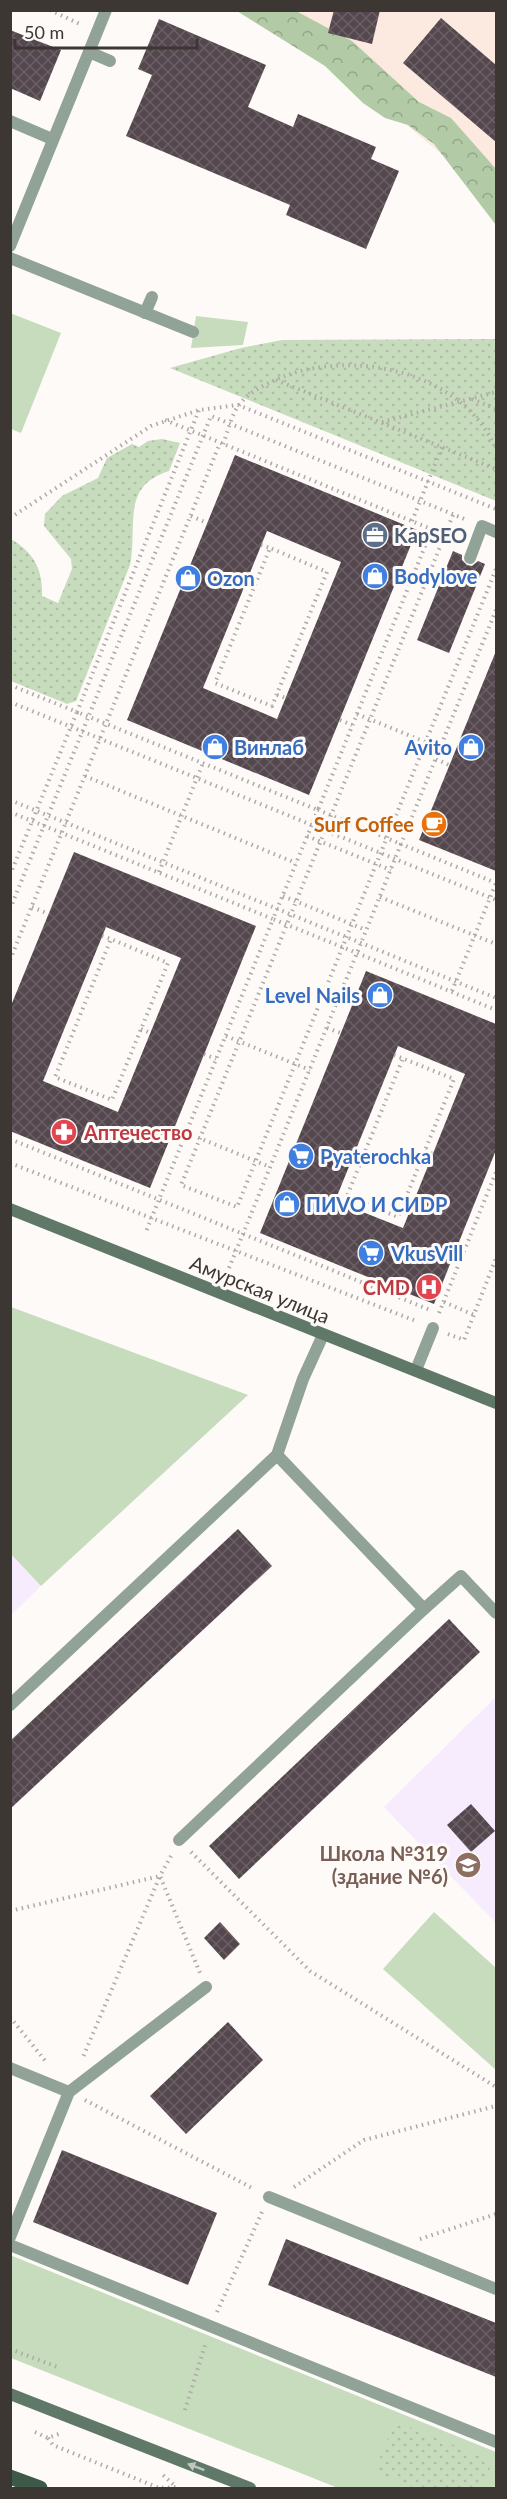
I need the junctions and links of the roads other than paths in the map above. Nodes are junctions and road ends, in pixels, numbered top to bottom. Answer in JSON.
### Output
{"nodes":[{"id":1,"x":106,"y":10,"type":"edge"},
{"id":2,"x":89,"y":52,"type":"junction"},
{"id":3,"x":110,"y":61,"type":"dead end"},
{"id":4,"x":10,"y":121,"type":"edge"},
{"id":5,"x":52,"y":139,"type":"junction"},
{"id":6,"x":10,"y":246,"type":"edge"},
{"id":7,"x":10,"y":258,"type":"edge"},
{"id":8,"x":152,"y":297,"type":"dead end"},
{"id":9,"x":145,"y":313,"type":"junction"},
{"id":10,"x":193,"y":332,"type":"dead end"},
{"id":11,"x":496,"y":532,"type":"edge"},
{"id":12,"x":472,"y":552,"type":"road end"},
{"id":13,"x":10,"y":1209,"type":"edge"},
{"id":14,"x":433,"y":1328,"type":"road end"},
{"id":15,"x":323,"y":1335,"type":"junction"},
{"id":16,"x":416,"y":1371,"type":"junction"},
{"id":17,"x":496,"y":1403,"type":"edge"},
{"id":18,"x":277,"y":1455,"type":"junction"},
{"id":19,"x":424,"y":1609,"type":"junction"},
{"id":20,"x":496,"y":1613,"type":"edge"},
{"id":21,"x":10,"y":1705,"type":"edge"},
{"id":22,"x":179,"y":1840,"type":"road end"},
{"id":23,"x":206,"y":1987,"type":"road end"},
{"id":24,"x":10,"y":2068,"type":"edge"},
{"id":25,"x":69,"y":2092,"type":"junction"},
{"id":26,"x":269,"y":2197,"type":"road end"},
{"id":27,"x":10,"y":2237,"type":"edge"},
{"id":28,"x":10,"y":2245,"type":"edge"},
{"id":29,"x":496,"y":2289,"type":"edge"},
{"id":30,"x":10,"y":2394,"type":"edge"},
{"id":31,"x":496,"y":2442,"type":"edge"},
{"id":32,"x":10,"y":2477,"type":"edge"},
{"id":33,"x":40,"y":2488,"type":"edge"},
{"id":34,"x":250,"y":2488,"type":"edge"}],
"edges":[{"from":1,"to":2,"type":"lane"},
{"from":2,"to":3,"type":"lane"},
{"from":2,"to":5,"type":"lane"},
{"from":4,"to":5,"type":"lane"},
{"from":5,"to":6,"type":"lane"},
{"from":7,"to":9,"type":"lane"},
{"from":8,"to":9,"type":"lane"},
{"from":9,"to":10,"type":"lane"},
{"from":11,"to":12,"type":"lane"},
{"from":13,"to":15,"type":"street","name":"Амурская улица"},
{"from":14,"to":16,"type":"lane"},
{"from":15,"to":16,"type":"street","name":"Амурская улица"},
{"from":15,"to":18,"type":"lane"},
{"from":16,"to":17,"type":"street","name":"Амурская улица"},
{"from":18,"to":19,"type":"lane"},
{"from":18,"to":21,"type":"lane"},
{"from":19,"to":20,"type":"lane"},
{"from":19,"to":22,"type":"lane"},
{"from":23,"to":25,"type":"lane"},
{"from":24,"to":25,"type":"lane"},
{"from":25,"to":27,"type":"lane"},
{"from":26,"to":29,"type":"lane"},
{"from":28,"to":31,"type":"lane"},
{"from":34,"to":30,"type":"street","one_way":true},
{"from":32,"to":33,"type":"main road"}]}
